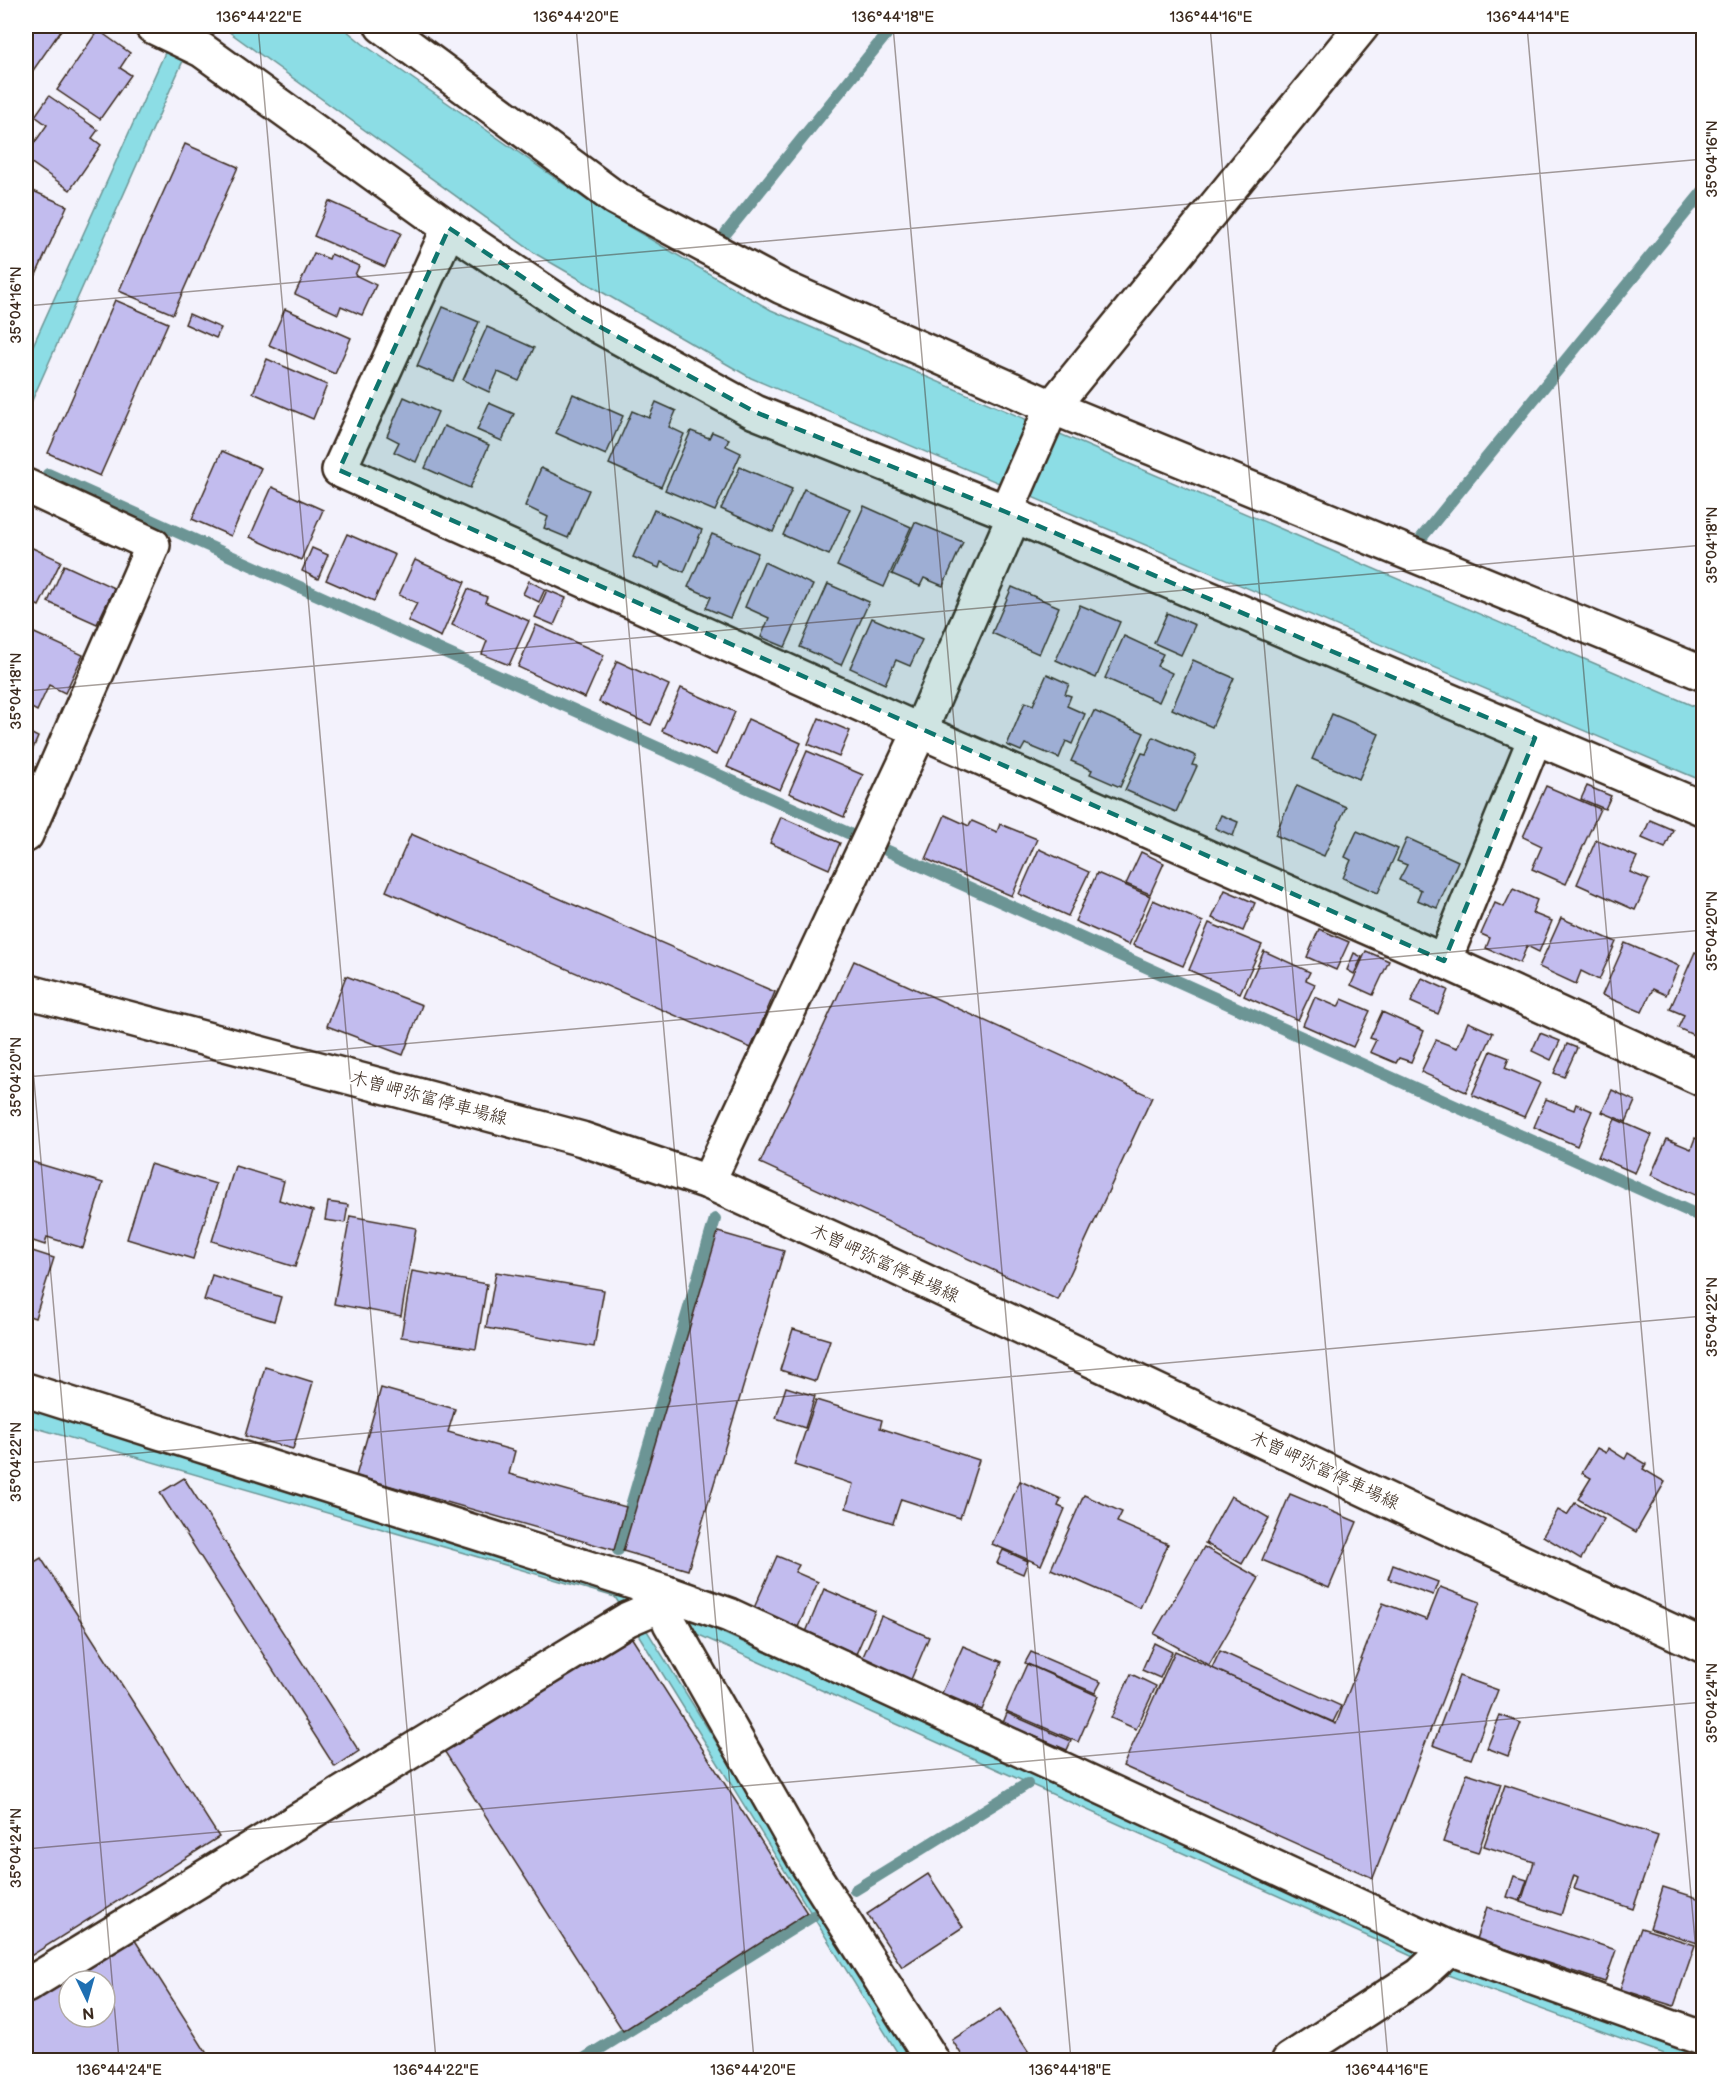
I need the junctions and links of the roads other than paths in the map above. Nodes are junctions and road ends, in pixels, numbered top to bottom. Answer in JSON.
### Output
{"nodes":[{"id":1,"x":382,"y":26,"type":"edge"},
{"id":2,"x":1362,"y":26,"type":"edge"},
{"id":3,"x":155,"y":28,"type":"edge"},
{"id":4,"x":416,"y":36,"type":"edge"},
{"id":5,"x":449,"y":228,"type":"junction"},
{"id":6,"x":1050,"y":412,"type":"junction"},
{"id":7,"x":26,"y":486,"type":"edge"},
{"id":8,"x":1011,"y":509,"type":"junction"},
{"id":9,"x":1704,"y":674,"type":"edge"},
{"id":10,"x":920,"y":731,"type":"junction"},
{"id":11,"x":1535,"y":738,"type":"junction"},
{"id":12,"x":1704,"y":809,"type":"edge"},
{"id":13,"x":26,"y":835,"type":"edge"},
{"id":14,"x":1444,"y":961,"type":"junction"},
{"id":15,"x":26,"y":991,"type":"edge"},
{"id":16,"x":1704,"y":1080,"type":"edge"},
{"id":17,"x":708,"y":1182,"type":"junction"},
{"id":18,"x":26,"y":1390,"type":"edge"},
{"id":19,"x":667,"y":1606,"type":"junction"},
{"id":20,"x":1704,"y":1646,"type":"edge"},
{"id":21,"x":1446,"y":1950,"type":"junction"},
{"id":22,"x":26,"y":1986,"type":"edge"},
{"id":23,"x":1704,"y":2039,"type":"edge"},
{"id":24,"x":932,"y":2061,"type":"edge"},
{"id":25,"x":1290,"y":2061,"type":"edge"}],
"edges":[{"from":1,"to":4,"type":"street"},
{"from":2,"to":6,"type":"street"},
{"from":3,"to":5,"type":"street"},
{"from":4,"to":6,"type":"street"},
{"from":5,"to":8,"type":"street"},
{"from":5,"to":10,"type":"street"},
{"from":6,"to":8,"type":"street"},
{"from":6,"to":9,"type":"street"},
{"from":7,"to":13,"type":"street"},
{"from":8,"to":10,"type":"street"},
{"from":8,"to":11,"type":"street"},
{"from":10,"to":14,"type":"street"},
{"from":10,"to":17,"type":"street"},
{"from":11,"to":12,"type":"street"},
{"from":11,"to":14,"type":"street"},
{"from":14,"to":16,"type":"street"},
{"from":15,"to":17,"type":"street","name":"木曽岬弥富停車場線"},
{"from":17,"to":20,"type":"street","name":"木曽岬弥富停車場線"},
{"from":18,"to":19,"type":"street"},
{"from":19,"to":21,"type":"street"},
{"from":19,"to":22,"type":"street"},
{"from":19,"to":24,"type":"street"},
{"from":21,"to":23,"type":"street"},
{"from":21,"to":25,"type":"street"}]}
